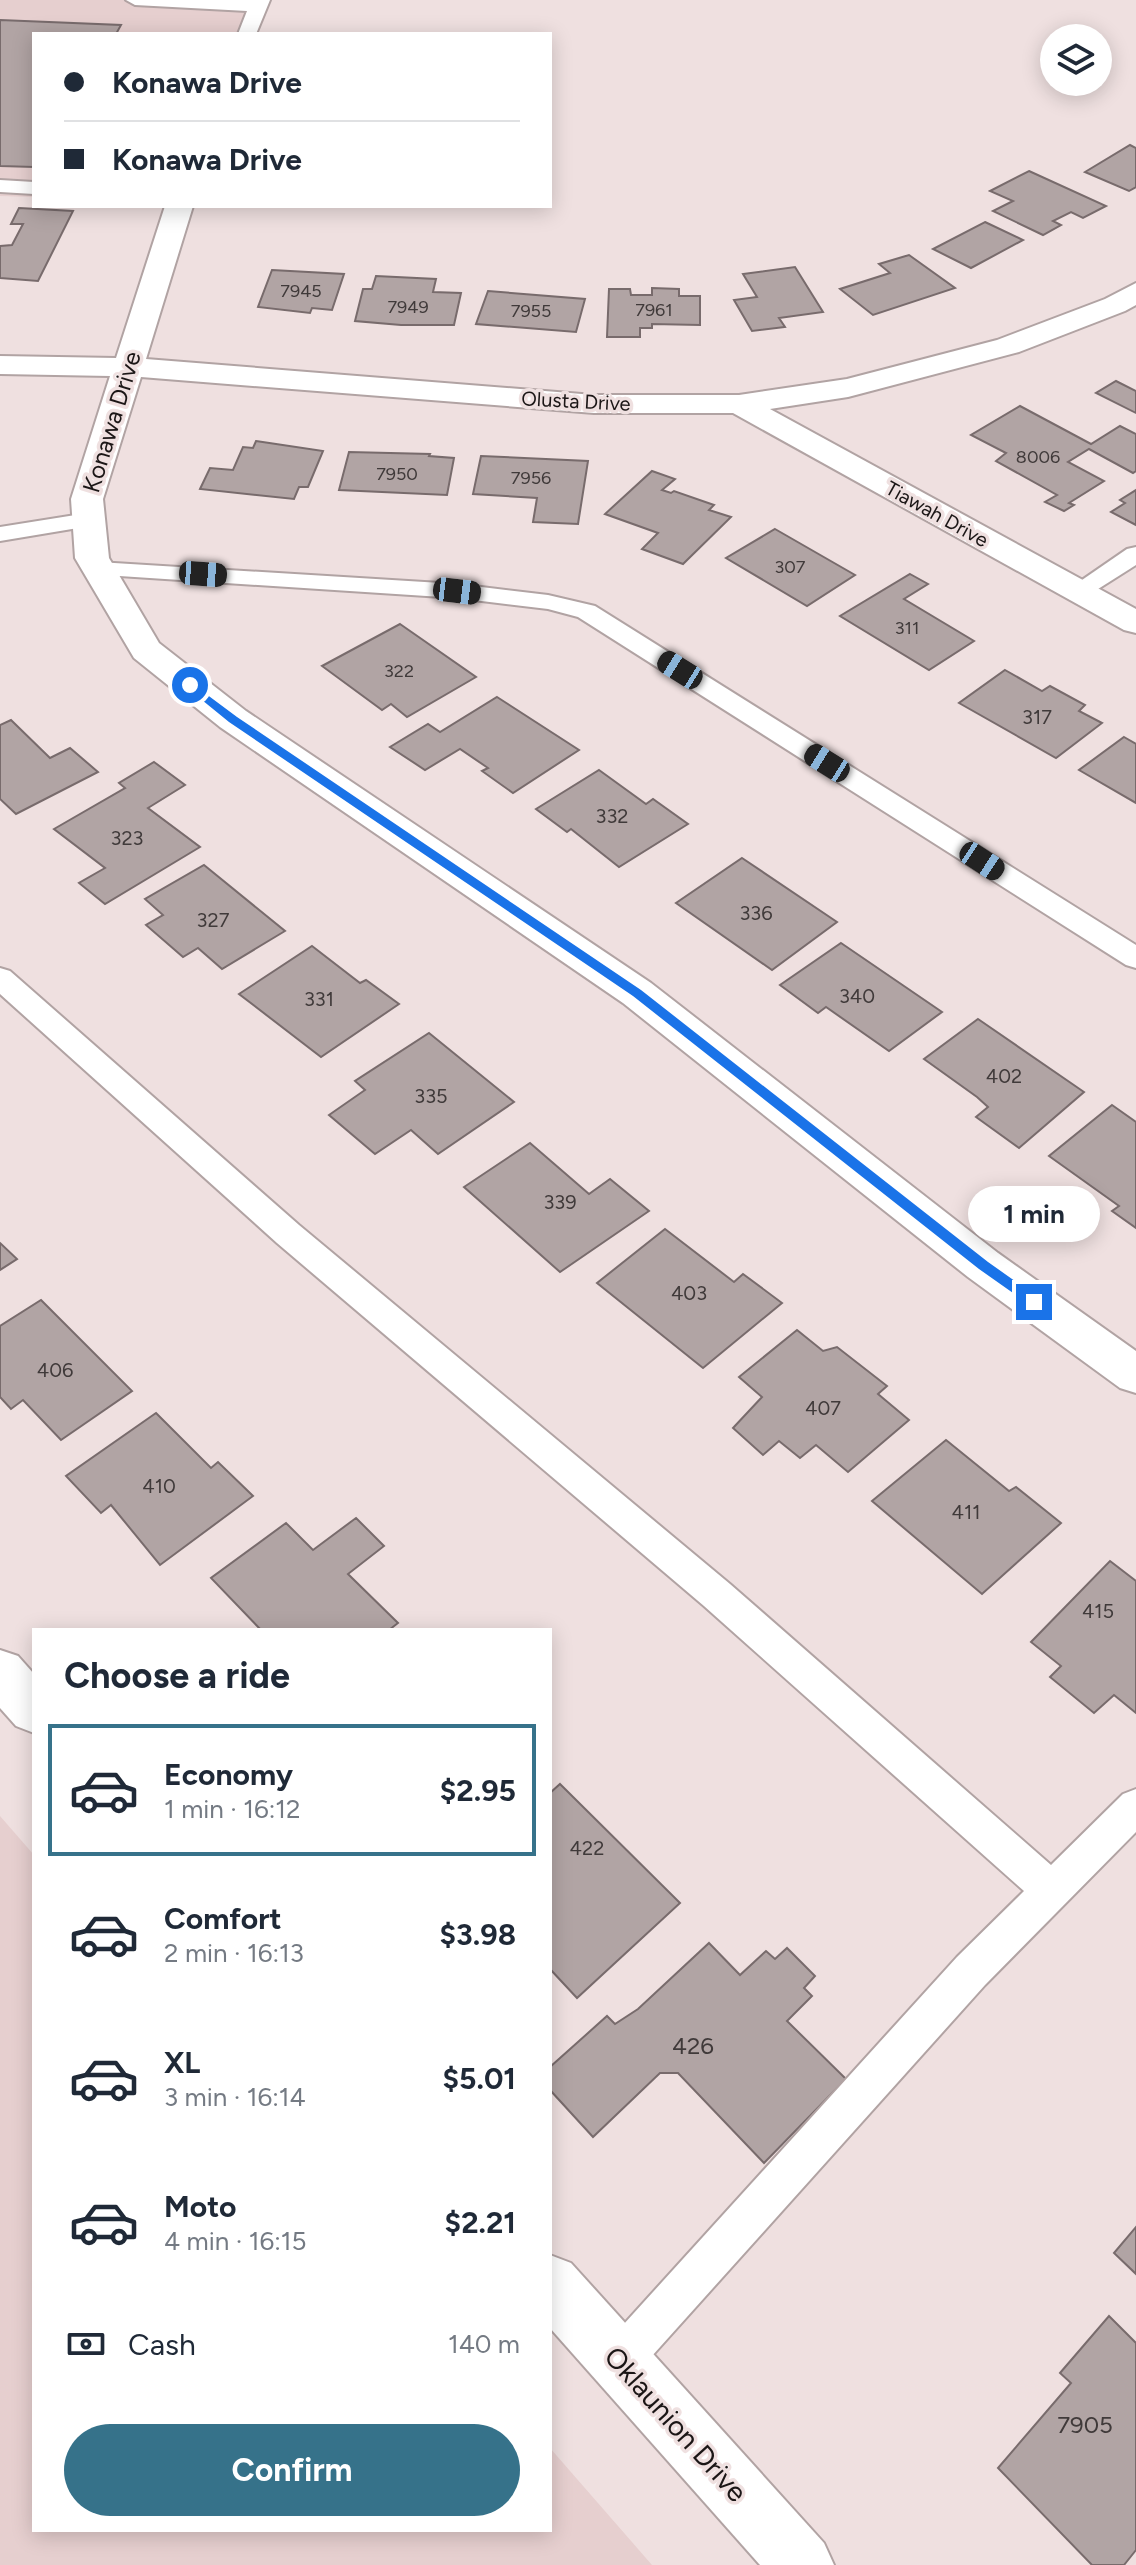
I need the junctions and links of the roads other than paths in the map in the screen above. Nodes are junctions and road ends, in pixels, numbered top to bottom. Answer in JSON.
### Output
{"nodes":[{"id":1,"x":135,"y":0,"type":"edge"},
{"id":2,"x":259,"y":3,"type":"edge"},
{"id":3,"x":248,"y":32,"type":"edge"},
{"id":4,"x":0,"y":186,"type":"edge"},
{"id":5,"x":32,"y":188,"type":"edge"},
{"id":6,"x":178,"y":208,"type":"edge"},
{"id":7,"x":1136,"y":292,"type":"edge"},
{"id":8,"x":0,"y":365,"type":"edge"},
{"id":9,"x":130,"y":367,"type":"junction"},
{"id":10,"x":739,"y":404,"type":"junction"},
{"id":11,"x":88,"y":520,"type":"junction"},
{"id":12,"x":0,"y":534,"type":"edge"},
{"id":13,"x":1136,"y":554,"type":"edge"},
{"id":14,"x":98,"y":569,"type":"junction"},
{"id":15,"x":1078,"y":591,"type":"junction"},
{"id":16,"x":1136,"y":623,"type":"edge"},
{"id":17,"x":1136,"y":958,"type":"edge"},
{"id":18,"x":0,"y":978,"type":"edge"},
{"id":19,"x":1136,"y":1375,"type":"edge"},
{"id":20,"x":0,"y":1672,"type":"edge"},
{"id":21,"x":32,"y":1708,"type":"edge"},
{"id":22,"x":1136,"y":1806,"type":"edge"},
{"id":23,"x":1052,"y":1891,"type":"junction"},
{"id":24,"x":552,"y":2286,"type":"edge"},
{"id":25,"x":619,"y":2361,"type":"junction"},
{"id":26,"x":802,"y":2565,"type":"edge"}],
"edges":[{"from":1,"to":2,"type":"lane"},
{"from":2,"to":3,"type":"lane"},
{"from":4,"to":5,"type":"lane"},
{"from":6,"to":9,"type":"street","name":"Konawa Drive"},
{"from":7,"to":10,"type":"street","name":"Olusta Drive"},
{"from":8,"to":9,"type":"street","name":"Olusta Drive"},
{"from":9,"to":10,"type":"street","name":"Olusta Drive"},
{"from":9,"to":11,"type":"street","name":"Konawa Drive"},
{"from":10,"to":15,"type":"street","name":"Tiawah Drive"},
{"from":11,"to":12,"type":"lane"},
{"from":11,"to":14,"type":"street","name":"Konawa Drive"},
{"from":13,"to":15,"type":"lane"},
{"from":14,"to":17,"type":"lane"},
{"from":14,"to":19,"type":"street","name":"Konawa Drive"},
{"from":15,"to":16,"type":"street","name":"Tiawah Drive"},
{"from":18,"to":23,"type":"lane"},
{"from":20,"to":21,"type":"street"},
{"from":22,"to":23,"type":"lane"},
{"from":23,"to":25,"type":"lane"},
{"from":24,"to":25,"type":"street","name":"Oklaunion Drive"},
{"from":25,"to":26,"type":"street","name":"Oklaunion Drive"}]}
